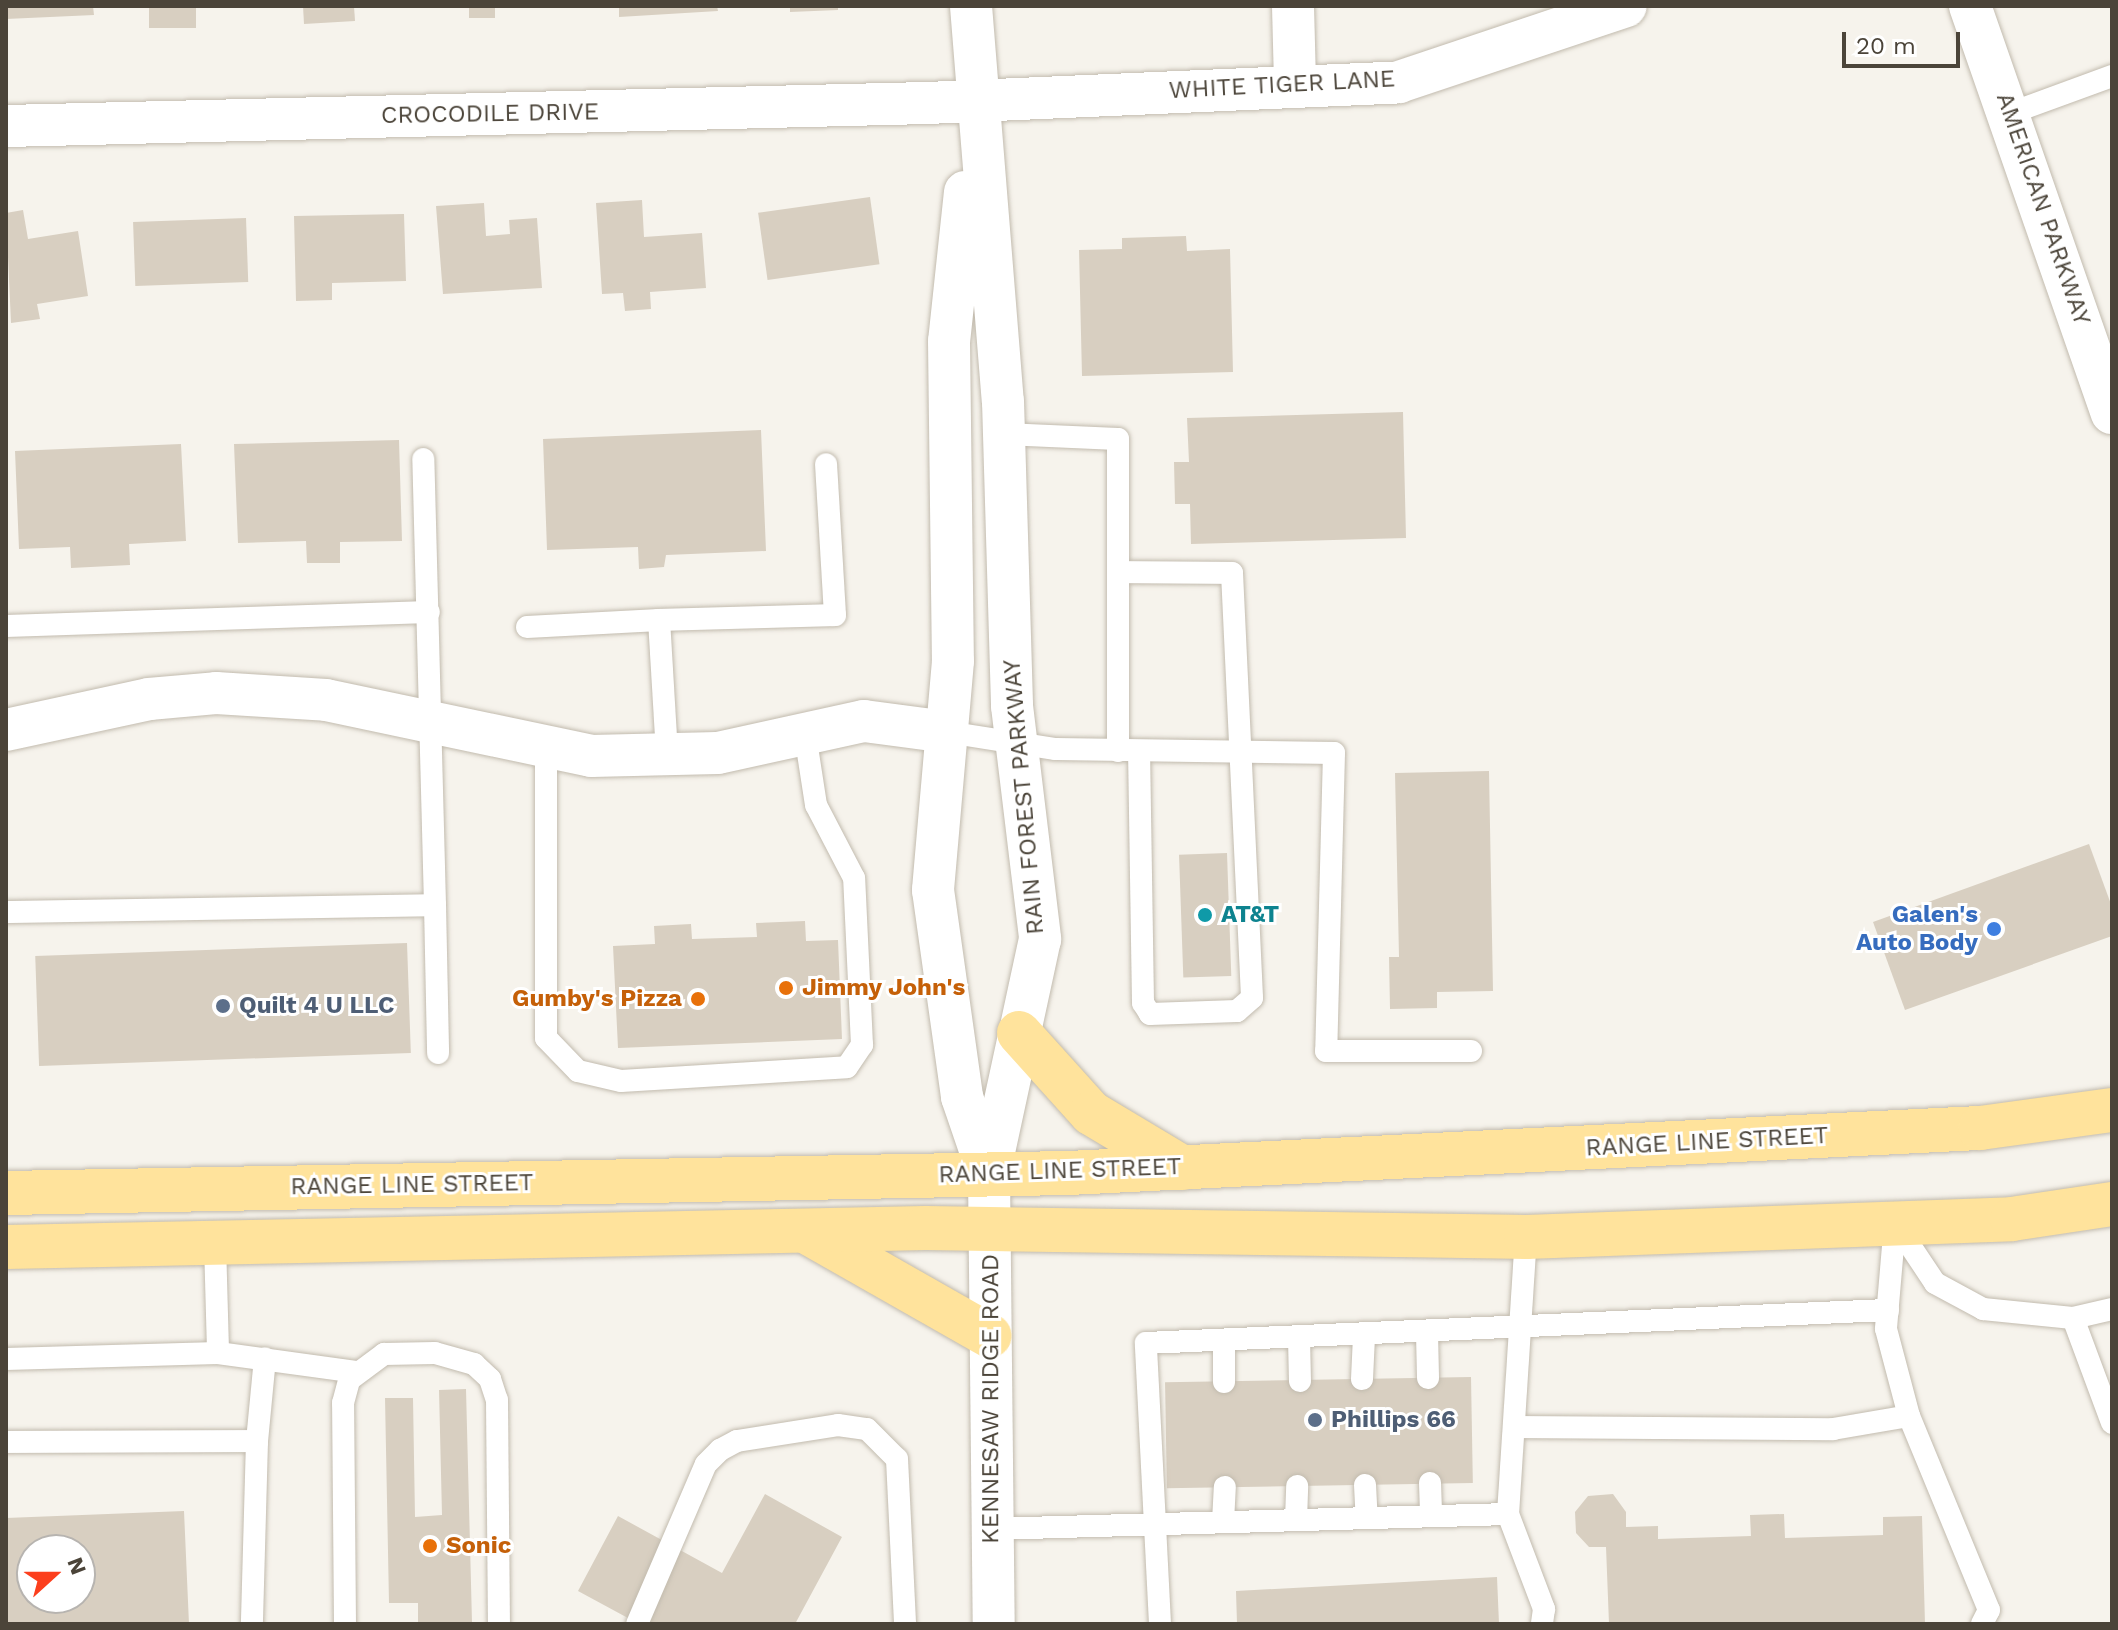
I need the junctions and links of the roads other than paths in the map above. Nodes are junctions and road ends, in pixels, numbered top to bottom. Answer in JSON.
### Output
{"nodes":[{"id":1,"x":971,"y":6,"type":"edge"},
{"id":2,"x":1293,"y":6,"type":"edge"},
{"id":3,"x":1626,"y":6,"type":"edge"},
{"id":4,"x":1970,"y":6,"type":"edge"},
{"id":5,"x":2112,"y":76,"type":"edge"},
{"id":6,"x":1295,"y":83,"type":"junction"},
{"id":7,"x":974,"y":102,"type":"junction"},
{"id":8,"x":2011,"y":113,"type":"junction"},
{"id":9,"x":6,"y":126,"type":"edge"},
{"id":10,"x":2112,"y":413,"type":"edge"},
{"id":11,"x":1004,"y":434,"type":"junction"},
{"id":12,"x":423,"y":459,"type":"dead end"},
{"id":13,"x":826,"y":464,"type":"dead end"},
{"id":14,"x":1118,"y":572,"type":"junction"},
{"id":15,"x":429,"y":612,"type":"junction"},
{"id":16,"x":659,"y":620,"type":"junction"},
{"id":17,"x":6,"y":626,"type":"edge"},
{"id":18,"x":527,"y":627,"type":"dead end"},
{"id":19,"x":433,"y":725,"type":"junction"},
{"id":20,"x":6,"y":730,"type":"edge"},
{"id":21,"x":947,"y":732,"type":"junction"},
{"id":22,"x":805,"y":734,"type":"junction"},
{"id":23,"x":546,"y":747,"type":"junction"},
{"id":24,"x":1019,"y":747,"type":"junction"},
{"id":25,"x":1129,"y":752,"type":"junction"},
{"id":26,"x":1241,"y":753,"type":"junction"},
{"id":27,"x":667,"y":754,"type":"junction"},
{"id":28,"x":435,"y":905,"type":"junction"},
{"id":29,"x":6,"y":912,"type":"edge"},
{"id":30,"x":1019,"y":1033,"type":"junction"},
{"id":31,"x":1471,"y":1051,"type":"dead end"},
{"id":32,"x":438,"y":1053,"type":"dead end"},
{"id":33,"x":2112,"y":1110,"type":"edge"},
{"id":34,"x":1183,"y":1168,"type":"junction"},
{"id":35,"x":989,"y":1174,"type":"junction"},
{"id":36,"x":2112,"y":1176,"type":"edge"},
{"id":37,"x":6,"y":1193,"type":"edge"},
{"id":38,"x":2112,"y":1204,"type":"edge"},
{"id":39,"x":1986,"y":1220,"type":"junction"},
{"id":40,"x":1895,"y":1223,"type":"junction"},
{"id":41,"x":804,"y":1231,"type":"junction"},
{"id":42,"x":989,"y":1233,"type":"junction"},
{"id":43,"x":1526,"y":1237,"type":"junction"},
{"id":44,"x":215,"y":1243,"type":"junction"},
{"id":45,"x":6,"y":1247,"type":"edge"},
{"id":46,"x":2112,"y":1309,"type":"edge"},
{"id":47,"x":1888,"y":1310,"type":"junction"},
{"id":48,"x":2073,"y":1318,"type":"junction"},
{"id":49,"x":1520,"y":1330,"type":"junction"},
{"id":50,"x":1427,"y":1333,"type":"junction"},
{"id":51,"x":990,"y":1336,"type":"junction"},
{"id":52,"x":1364,"y":1336,"type":"junction"},
{"id":53,"x":1299,"y":1338,"type":"junction"},
{"id":54,"x":1224,"y":1340,"type":"junction"},
{"id":55,"x":218,"y":1353,"type":"junction"},
{"id":56,"x":265,"y":1358,"type":"junction"},
{"id":57,"x":6,"y":1359,"type":"edge"},
{"id":58,"x":356,"y":1372,"type":"junction"},
{"id":59,"x":1428,"y":1378,"type":"dead end"},
{"id":60,"x":1362,"y":1379,"type":"dead end"},
{"id":61,"x":1300,"y":1381,"type":"dead end"},
{"id":62,"x":1224,"y":1382,"type":"dead end"},
{"id":63,"x":1909,"y":1416,"type":"junction"},
{"id":64,"x":2112,"y":1423,"type":"edge"},
{"id":65,"x":1514,"y":1427,"type":"junction"},
{"id":66,"x":257,"y":1441,"type":"junction"},
{"id":67,"x":6,"y":1442,"type":"edge"},
{"id":68,"x":1430,"y":1483,"type":"dead end"},
{"id":69,"x":1365,"y":1485,"type":"dead end"},
{"id":70,"x":1297,"y":1486,"type":"dead end"},
{"id":71,"x":1225,"y":1487,"type":"dead end"},
{"id":72,"x":1508,"y":1514,"type":"junction"},
{"id":73,"x":1431,"y":1516,"type":"junction"},
{"id":74,"x":1367,"y":1518,"type":"junction"},
{"id":75,"x":1296,"y":1520,"type":"junction"},
{"id":76,"x":1223,"y":1522,"type":"junction"},
{"id":77,"x":1155,"y":1525,"type":"junction"},
{"id":78,"x":991,"y":1529,"type":"junction"},
{"id":79,"x":252,"y":1624,"type":"edge"},
{"id":80,"x":345,"y":1624,"type":"edge"},
{"id":81,"x":499,"y":1624,"type":"edge"},
{"id":82,"x":637,"y":1624,"type":"edge"},
{"id":83,"x":905,"y":1624,"type":"edge"},
{"id":84,"x":994,"y":1624,"type":"edge"},
{"id":85,"x":1160,"y":1624,"type":"edge"},
{"id":86,"x":1542,"y":1624,"type":"edge"},
{"id":87,"x":1982,"y":1624,"type":"edge"}],
"edges":[{"from":1,"to":7,"type":"street","name":"RAIN FOREST PARKWAY"},
{"from":2,"to":6,"type":"street"},
{"from":3,"to":6,"type":"street","name":"WHITE TIGER LANE"},
{"from":4,"to":8,"type":"street","name":"AMERICAN PARKWAY"},
{"from":5,"to":8,"type":"lane"},
{"from":6,"to":7,"type":"street","name":"WHITE TIGER LANE"},
{"from":7,"to":9,"type":"street","name":"CROCODILE DRIVE"},
{"from":7,"to":11,"type":"street","name":"RAIN FOREST PARKWAY"},
{"from":7,"to":21,"type":"street","name":"RAIN FOREST PARKWAY"},
{"from":8,"to":10,"type":"street","name":"AMERICAN PARKWAY"},
{"from":11,"to":14,"type":"lane"},
{"from":11,"to":24,"type":"street","name":"RAIN FOREST PARKWAY"},
{"from":12,"to":15,"type":"lane"},
{"from":13,"to":16,"type":"lane"},
{"from":14,"to":25,"type":"lane"},
{"from":14,"to":26,"type":"lane"},
{"from":15,"to":17,"type":"lane"},
{"from":15,"to":19,"type":"lane"},
{"from":16,"to":18,"type":"lane"},
{"from":16,"to":27,"type":"lane"},
{"from":19,"to":20,"type":"street"},
{"from":19,"to":23,"type":"street"},
{"from":19,"to":28,"type":"lane"},
{"from":21,"to":22,"type":"street"},
{"from":21,"to":24,"type":"lane"},
{"from":21,"to":35,"type":"street","name":"RAIN FOREST PARKWAY"},
{"from":22,"to":23,"type":"lane"},
{"from":22,"to":27,"type":"street"},
{"from":23,"to":27,"type":"street"},
{"from":24,"to":25,"type":"lane"},
{"from":24,"to":30,"type":"street","name":"RAIN FOREST PARKWAY"},
{"from":25,"to":26,"type":"lane"},
{"from":25,"to":26,"type":"lane"},
{"from":26,"to":31,"type":"lane"},
{"from":28,"to":29,"type":"lane"},
{"from":28,"to":32,"type":"lane"},
{"from":30,"to":34,"type":"main road"},
{"from":30,"to":35,"type":"street","name":"RAIN FOREST PARKWAY"},
{"from":33,"to":34,"type":"main road","name":"RANGE LINE STREET"},
{"from":34,"to":35,"type":"main road","name":"RANGE LINE STREET"},
{"from":35,"to":37,"type":"main road","name":"RANGE LINE STREET"},
{"from":35,"to":42,"type":"street","name":"KENNESAW RIDGE ROAD"},
{"from":36,"to":39,"type":"main road"},
{"from":38,"to":39,"type":"main road"},
{"from":39,"to":40,"type":"main road"},
{"from":40,"to":43,"type":"main road"},
{"from":40,"to":47,"type":"lane"},
{"from":40,"to":48,"type":"lane"},
{"from":41,"to":42,"type":"main road"},
{"from":41,"to":44,"type":"main road"},
{"from":41,"to":51,"type":"main road"},
{"from":42,"to":43,"type":"main road"},
{"from":42,"to":51,"type":"street","name":"KENNESAW RIDGE ROAD"},
{"from":43,"to":49,"type":"lane"},
{"from":44,"to":45,"type":"main road"},
{"from":44,"to":55,"type":"lane"},
{"from":46,"to":48,"type":"lane"},
{"from":47,"to":49,"type":"lane"},
{"from":47,"to":63,"type":"lane"},
{"from":48,"to":64,"type":"lane"},
{"from":49,"to":50,"type":"lane"},
{"from":49,"to":65,"type":"lane"},
{"from":50,"to":52,"type":"lane"},
{"from":50,"to":59,"type":"lane"},
{"from":51,"to":78,"type":"street","name":"KENNESAW RIDGE ROAD"},
{"from":52,"to":53,"type":"lane"},
{"from":52,"to":60,"type":"lane"},
{"from":53,"to":54,"type":"lane"},
{"from":53,"to":61,"type":"lane"},
{"from":54,"to":62,"type":"lane"},
{"from":54,"to":77,"type":"lane"},
{"from":55,"to":56,"type":"lane"},
{"from":55,"to":57,"type":"lane"},
{"from":56,"to":58,"type":"lane"},
{"from":56,"to":66,"type":"lane"},
{"from":58,"to":80,"type":"lane"},
{"from":58,"to":81,"type":"lane"},
{"from":63,"to":65,"type":"lane"},
{"from":63,"to":87,"type":"lane"},
{"from":65,"to":72,"type":"lane"},
{"from":66,"to":67,"type":"lane"},
{"from":66,"to":79,"type":"lane"},
{"from":68,"to":73,"type":"lane"},
{"from":69,"to":74,"type":"lane"},
{"from":70,"to":75,"type":"lane"},
{"from":71,"to":76,"type":"lane"},
{"from":72,"to":73,"type":"lane"},
{"from":72,"to":86,"type":"lane"},
{"from":73,"to":74,"type":"lane"},
{"from":74,"to":75,"type":"lane"},
{"from":75,"to":76,"type":"lane"},
{"from":76,"to":77,"type":"lane"},
{"from":77,"to":78,"type":"lane"},
{"from":77,"to":85,"type":"lane"},
{"from":78,"to":84,"type":"street","name":"KENNESAW RIDGE ROAD"},
{"from":82,"to":83,"type":"lane"}]}
